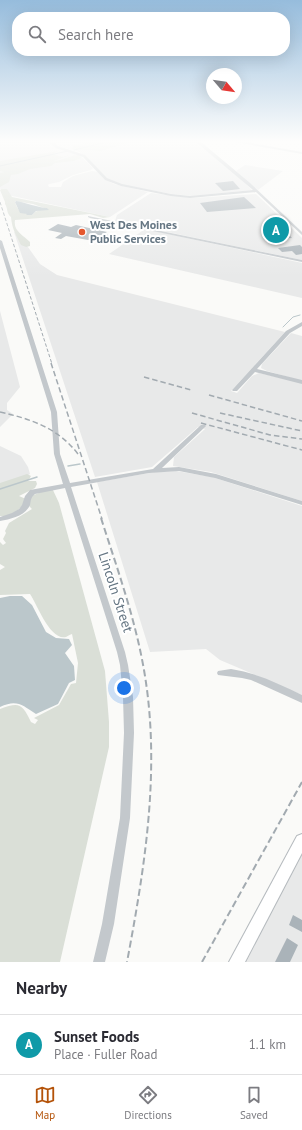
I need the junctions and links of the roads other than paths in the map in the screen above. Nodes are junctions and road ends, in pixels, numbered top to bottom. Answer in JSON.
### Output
{"nodes":[{"id":1,"x":134,"y":187,"type":"edge"},
{"id":2,"x":251,"y":187,"type":"edge"},
{"id":3,"x":257,"y":192,"type":"junction"},
{"id":4,"x":90,"y":217,"type":"dead end"},
{"id":5,"x":302,"y":234,"type":"edge"},
{"id":6,"x":0,"y":241,"type":"edge"},
{"id":7,"x":302,"y":261,"type":"edge"},
{"id":8,"x":302,"y":324,"type":"edge"},
{"id":9,"x":254,"y":370,"type":"junction"},
{"id":10,"x":302,"y":382,"type":"edge"},
{"id":11,"x":235,"y":390,"type":"dead end"},
{"id":12,"x":203,"y":426,"type":"dead end"},
{"id":13,"x":156,"y":470,"type":"junction"},
{"id":14,"x":68,"y":484,"type":"junction"},
{"id":15,"x":302,"y":503,"type":"edge"},
{"id":16,"x":0,"y":519,"type":"edge"},
{"id":17,"x":221,"y":673,"type":"dead end"},
{"id":18,"x":302,"y":699,"type":"edge"},
{"id":19,"x":302,"y":841,"type":"edge"},
{"id":20,"x":98,"y":962,"type":"edge"},
{"id":21,"x":237,"y":962,"type":"edge"}],
"edges":[{"from":1,"to":3,"type":"street"},
{"from":2,"to":3,"type":"street"},
{"from":3,"to":5,"type":"street"},
{"from":4,"to":7,"type":"street"},
{"from":6,"to":14,"type":"street","name":"Lincoln Street"},
{"from":8,"to":9,"type":"street"},
{"from":9,"to":10,"type":"street"},
{"from":9,"to":11,"type":"street"},
{"from":12,"to":13,"type":"street"},
{"from":13,"to":14,"type":"street"},
{"from":13,"to":15,"type":"street"},
{"from":14,"to":16,"type":"street"},
{"from":14,"to":20,"type":"street","name":"Lincoln Street"},
{"from":17,"to":18,"type":"street"},
{"from":19,"to":21,"type":"main road"}]}
